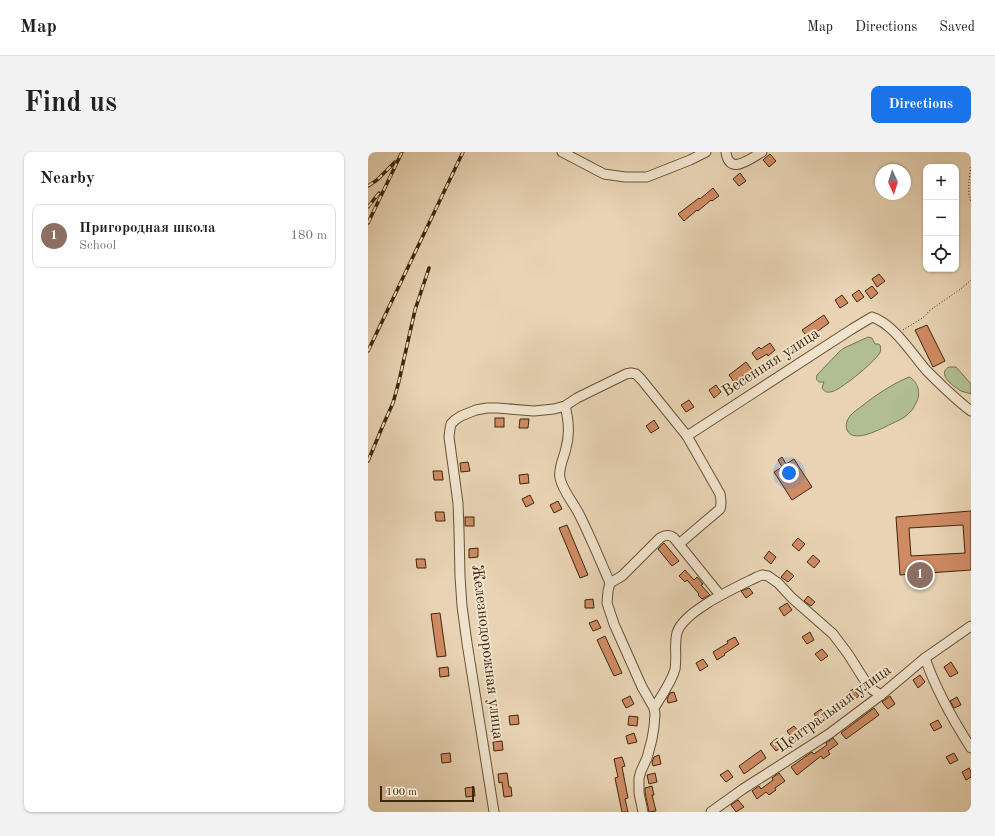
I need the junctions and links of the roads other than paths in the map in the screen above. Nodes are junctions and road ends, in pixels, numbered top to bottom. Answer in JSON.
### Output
{"nodes":[{"id":1,"x":562,"y":152,"type":"edge"},
{"id":2,"x":706,"y":152,"type":"edge"},
{"id":3,"x":726,"y":152,"type":"edge"},
{"id":4,"x":762,"y":152,"type":"edge"},
{"id":5,"x":565,"y":406,"type":"junction"},
{"id":6,"x":971,"y":410,"type":"edge"},
{"id":7,"x":687,"y":436,"type":"junction"},
{"id":8,"x":679,"y":544,"type":"junction"},
{"id":9,"x":610,"y":583,"type":"junction"},
{"id":10,"x":720,"y":595,"type":"junction"},
{"id":11,"x":971,"y":626,"type":"edge"},
{"id":12,"x":925,"y":658,"type":"junction"},
{"id":13,"x":881,"y":695,"type":"junction"},
{"id":14,"x":654,"y":708,"type":"junction"},
{"id":15,"x":971,"y":748,"type":"edge"},
{"id":16,"x":494,"y":812,"type":"edge"},
{"id":17,"x":643,"y":812,"type":"edge"},
{"id":18,"x":711,"y":812,"type":"edge"}],
"edges":[{"from":1,"to":2,"type":"street"},
{"from":3,"to":4,"type":"street"},
{"from":5,"to":7,"type":"street"},
{"from":5,"to":9,"type":"street"},
{"from":5,"to":16,"type":"street","name":"Железнодорожная улица"},
{"from":6,"to":7,"type":"street","name":"Весенняя улица"},
{"from":7,"to":8,"type":"street"},
{"from":8,"to":9,"type":"street"},
{"from":8,"to":10,"type":"street"},
{"from":9,"to":14,"type":"street"},
{"from":10,"to":13,"type":"street"},
{"from":10,"to":14,"type":"street"},
{"from":11,"to":12,"type":"street","name":"Центральная улица"},
{"from":12,"to":13,"type":"street","name":"Центральная улица"},
{"from":12,"to":15,"type":"street"},
{"from":13,"to":18,"type":"street","name":"Центральная улица"},
{"from":14,"to":17,"type":"street"}]}
